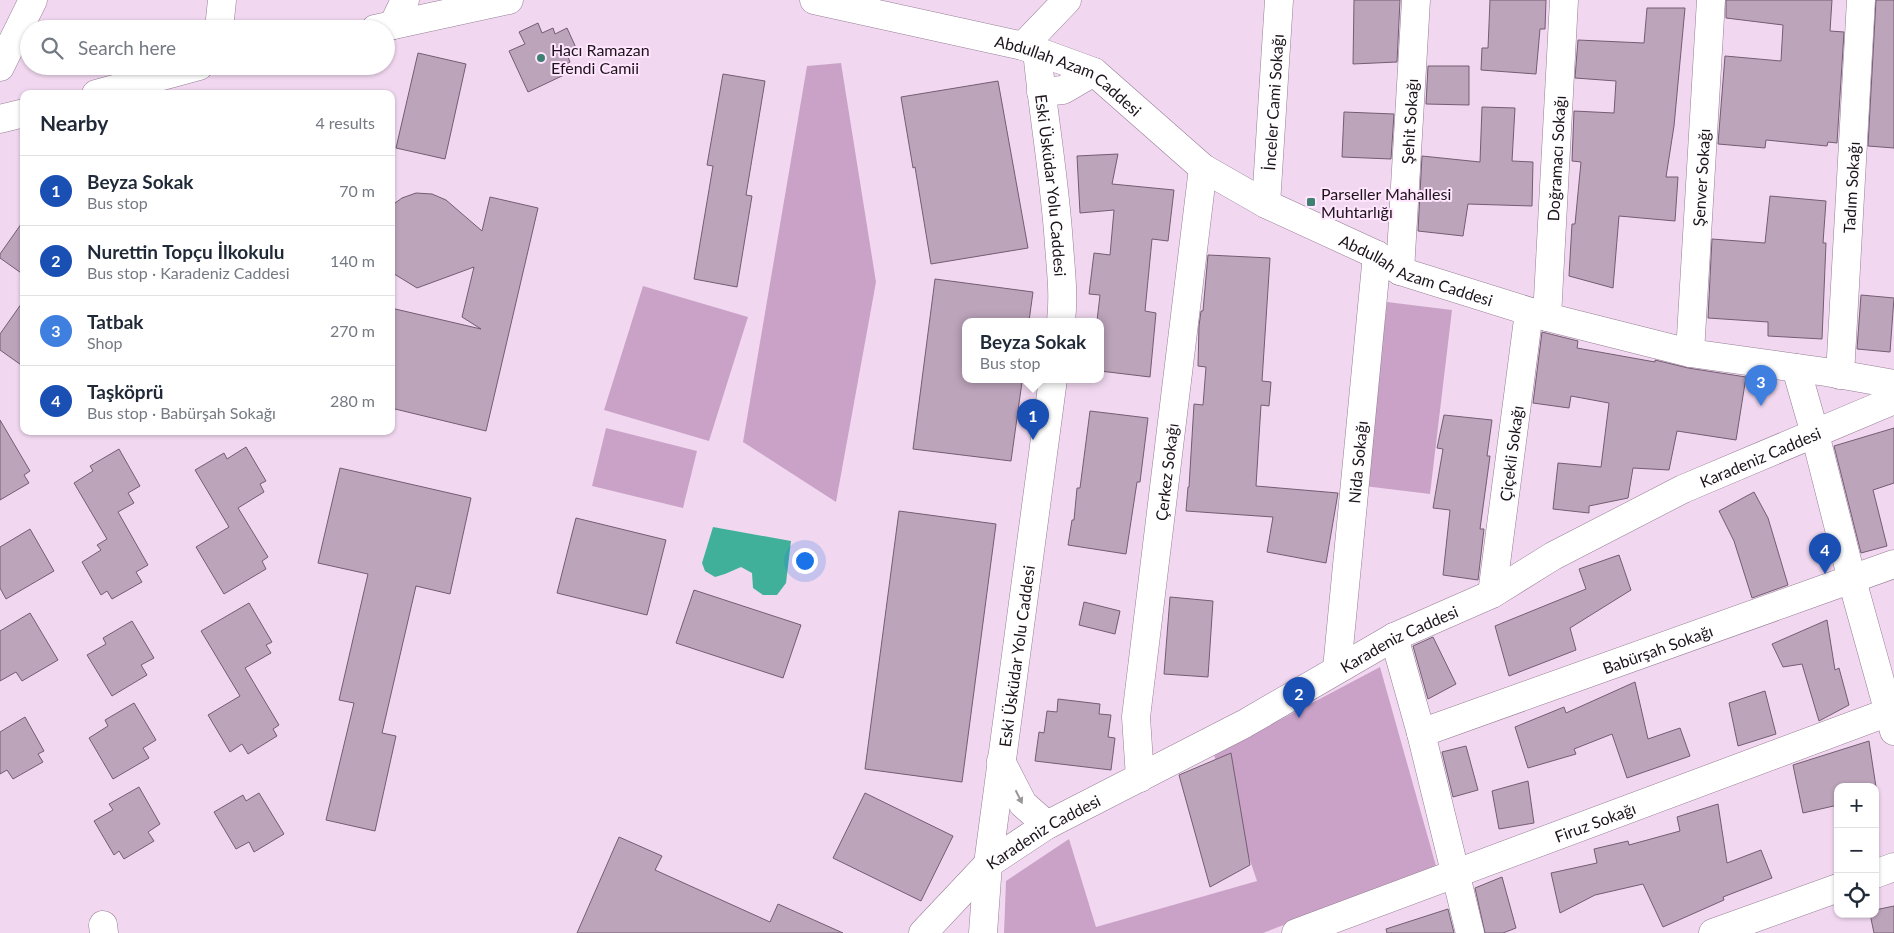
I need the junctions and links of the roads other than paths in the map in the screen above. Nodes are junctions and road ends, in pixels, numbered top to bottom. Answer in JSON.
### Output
{"nodes":[{"id":1,"x":33,"y":0,"type":"edge"},
{"id":2,"x":222,"y":0,"type":"edge"},
{"id":3,"x":405,"y":0,"type":"edge"},
{"id":4,"x":509,"y":0,"type":"edge"},
{"id":5,"x":814,"y":0,"type":"edge"},
{"id":6,"x":1067,"y":0,"type":"edge"},
{"id":7,"x":1279,"y":0,"type":"edge"},
{"id":8,"x":1416,"y":0,"type":"edge"},
{"id":9,"x":1564,"y":0,"type":"edge"},
{"id":10,"x":1712,"y":0,"type":"edge"},
{"id":11,"x":1861,"y":0,"type":"edge"},
{"id":12,"x":885,"y":7,"type":"edge"},
{"id":13,"x":23,"y":20,"type":"edge"},
{"id":14,"x":220,"y":20,"type":"edge"},
{"id":15,"x":389,"y":20,"type":"edge"},
{"id":16,"x":395,"y":25,"type":"edge"},
{"id":17,"x":20,"y":26,"type":"edge"},
{"id":18,"x":1030,"y":48,"type":"junction"},
{"id":19,"x":0,"y":67,"type":"edge"},
{"id":20,"x":1094,"y":72,"type":"junction"},
{"id":21,"x":166,"y":75,"type":"edge"},
{"id":22,"x":111,"y":90,"type":"edge"},
{"id":23,"x":1041,"y":92,"type":"junction"},
{"id":24,"x":20,"y":114,"type":"edge"},
{"id":25,"x":0,"y":119,"type":"edge"},
{"id":26,"x":1203,"y":168,"type":"junction"},
{"id":27,"x":1266,"y":204,"type":"junction"},
{"id":28,"x":1377,"y":255,"type":"junction"},
{"id":29,"x":1400,"y":271,"type":"junction"},
{"id":30,"x":1538,"y":314,"type":"junction"},
{"id":31,"x":1060,"y":318,"type":"edge"},
{"id":32,"x":1690,"y":353,"type":"junction"},
{"id":33,"x":1796,"y":368,"type":"junction"},
{"id":34,"x":1840,"y":375,"type":"junction"},
{"id":35,"x":1052,"y":383,"type":"edge"},
{"id":36,"x":1894,"y":384,"type":"edge"},
{"id":37,"x":1894,"y":400,"type":"edge"},
{"id":38,"x":1815,"y":434,"type":"junction"},
{"id":39,"x":1894,"y":564,"type":"edge"},
{"id":40,"x":1852,"y":580,"type":"junction"},
{"id":41,"x":1492,"y":594,"type":"junction"},
{"id":42,"x":1394,"y":637,"type":"junction"},
{"id":43,"x":1336,"y":669,"type":"junction"},
{"id":44,"x":1893,"y":717,"type":"edge"},
{"id":45,"x":1422,"y":733,"type":"junction"},
{"id":46,"x":1001,"y":761,"type":"junction"},
{"id":47,"x":1140,"y":778,"type":"junction"},
{"id":48,"x":1047,"y":825,"type":"junction"},
{"id":49,"x":988,"y":864,"type":"junction"},
{"id":50,"x":1894,"y":867,"type":"edge"},
{"id":51,"x":1878,"y":873,"type":"edge"},
{"id":52,"x":1455,"y":874,"type":"junction"},
{"id":53,"x":1834,"y":889,"type":"edge"},
{"id":54,"x":935,"y":930,"type":"edge"},
{"id":55,"x":983,"y":933,"type":"edge"},
{"id":56,"x":1296,"y":933,"type":"edge"},
{"id":57,"x":1470,"y":933,"type":"edge"},
{"id":58,"x":1713,"y":933,"type":"edge"}],
"edges":[{"from":1,"to":13,"type":"street"},
{"from":2,"to":14,"type":"street"},
{"from":3,"to":15,"type":"street"},
{"from":4,"to":16,"type":"street"},
{"from":5,"to":12,"type":"street","name":"Abdullah Azam Caddesi"},
{"from":6,"to":18,"type":"street"},
{"from":7,"to":27,"type":"street","name":"İnceler Cami Sokağı"},
{"from":8,"to":29,"type":"street","name":"Şehit Sokağı"},
{"from":9,"to":30,"type":"street","name":"Doğramacı Sokağı"},
{"from":10,"to":32,"type":"street","name":"Şenver Sokağı"},
{"from":11,"to":34,"type":"street","name":"Tadım Sokağı"},
{"from":12,"to":18,"type":"street","name":"Abdullah Azam Caddesi"},
{"from":17,"to":19,"type":"street"},
{"from":18,"to":20,"type":"street","name":"Abdullah Azam Caddesi"},
{"from":18,"to":23,"type":"street","name":"Eski Üsküdar Yolu Caddesi"},
{"from":20,"to":23,"type":"street"},
{"from":20,"to":26,"type":"street","name":"Abdullah Azam Caddesi"},
{"from":21,"to":22,"type":"street"},
{"from":23,"to":31,"type":"street","name":"Eski Üsküdar Yolu Caddesi"},
{"from":24,"to":25,"type":"street"},
{"from":26,"to":27,"type":"street","name":"Abdullah Azam Caddesi"},
{"from":26,"to":47,"type":"street","name":"Çerkez Sokağı"},
{"from":27,"to":28,"type":"street","name":"Abdullah Azam Caddesi"},
{"from":28,"to":29,"type":"street","name":"Abdullah Azam Caddesi"},
{"from":28,"to":43,"type":"street","name":"Nida Sokağı"},
{"from":29,"to":30,"type":"street","name":"Abdullah Azam Caddesi"},
{"from":30,"to":32,"type":"street","name":"Abdullah Azam Caddesi"},
{"from":30,"to":41,"type":"street","name":"Çiçekli Sokağı"},
{"from":32,"to":33,"type":"street","name":"Abdullah Azam Caddesi"},
{"from":33,"to":34,"type":"street","name":"Abdullah Azam Caddesi"},
{"from":33,"to":38,"type":"street"},
{"from":34,"to":36,"type":"street","name":"Abdullah Azam Caddesi"},
{"from":35,"to":46,"type":"street","name":"Eski Üsküdar Yolu Caddesi"},
{"from":37,"to":38,"type":"street","name":"Karadeniz Caddesi"},
{"from":38,"to":40,"type":"street"},
{"from":38,"to":41,"type":"street","name":"Karadeniz Caddesi"},
{"from":39,"to":40,"type":"street","name":"Babürşah Sokağı"},
{"from":40,"to":44,"type":"street"},
{"from":40,"to":45,"type":"street","name":"Babürşah Sokağı"},
{"from":41,"to":42,"type":"street","name":"Karadeniz Caddesi"},
{"from":42,"to":43,"type":"street","name":"Karadeniz Caddesi"},
{"from":42,"to":45,"type":"street"},
{"from":43,"to":47,"type":"street","name":"Karadeniz Caddesi"},
{"from":44,"to":52,"type":"street","name":"Firuz Sokağı"},
{"from":45,"to":52,"type":"street"},
{"from":46,"to":48,"type":"street","one_way":true},
{"from":46,"to":49,"type":"street","name":"Eski Üsküdar Yolu Caddesi"},
{"from":47,"to":48,"type":"street","name":"Karadeniz Caddesi"},
{"from":48,"to":49,"type":"street","name":"Karadeniz Caddesi"},
{"from":49,"to":54,"type":"street","name":"Karadeniz Caddesi"},
{"from":49,"to":55,"type":"street","name":"Eski Üsküdar Yolu Caddesi"},
{"from":50,"to":51,"type":"street"},
{"from":52,"to":56,"type":"street","name":"Firuz Sokağı"},
{"from":52,"to":57,"type":"street"},
{"from":53,"to":58,"type":"street"}]}
